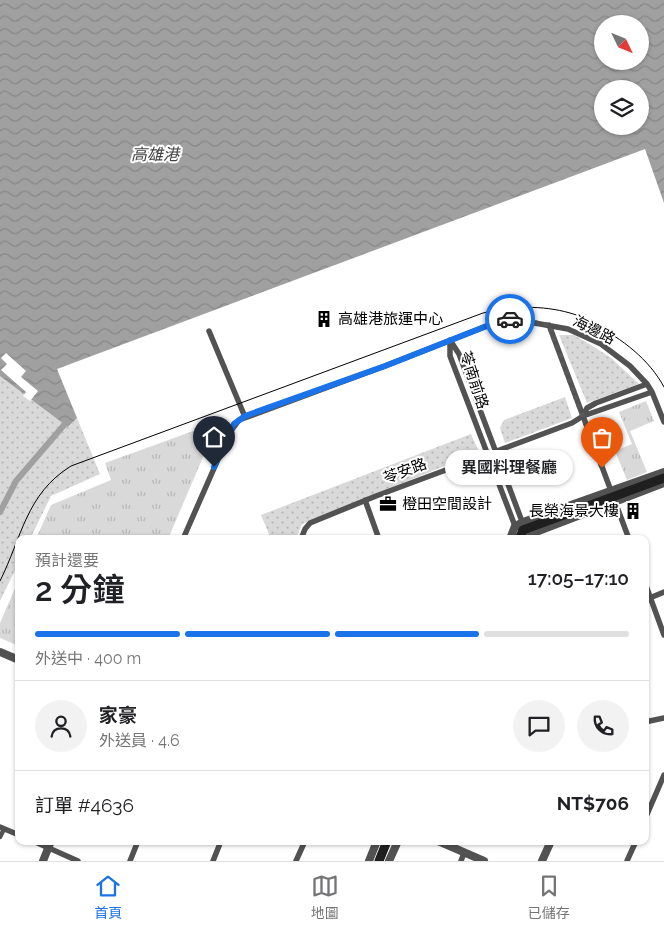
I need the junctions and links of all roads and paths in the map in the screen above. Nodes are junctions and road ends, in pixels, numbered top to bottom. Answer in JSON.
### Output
{"nodes":[{"id":1,"x":549,"y":325,"type":"junction"},
{"id":2,"x":209,"y":331,"type":"dead end"},
{"id":3,"x":450,"y":340,"type":"junction"},
{"id":4,"x":647,"y":384,"type":"junction"},
{"id":5,"x":652,"y":392,"type":"junction"},
{"id":6,"x":245,"y":416,"type":"junction"},
{"id":7,"x":582,"y":416,"type":"junction"},
{"id":8,"x":664,"y":422,"type":"edge"},
{"id":9,"x":496,"y":452,"type":"junction"},
{"id":10,"x":487,"y":455,"type":"junction"},
{"id":11,"x":664,"y":472,"type":"edge"},
{"id":12,"x":664,"y":478,"type":"edge"},
{"id":13,"x":664,"y":484,"type":"edge"},
{"id":14,"x":613,"y":497,"type":"junction"},
{"id":15,"x":365,"y":500,"type":"junction"},
{"id":16,"x":520,"y":526,"type":"junction"},
{"id":17,"x":185,"y":535,"type":"edge"},
{"id":18,"x":303,"y":535,"type":"edge"},
{"id":19,"x":378,"y":535,"type":"edge"},
{"id":20,"x":513,"y":535,"type":"edge"},
{"id":21,"x":519,"y":535,"type":"edge"},
{"id":22,"x":528,"y":535,"type":"edge"},
{"id":23,"x":532,"y":535,"type":"edge"},
{"id":24,"x":627,"y":535,"type":"edge"},
{"id":25,"x":664,"y":592,"type":"edge"},
{"id":26,"x":649,"y":599,"type":"edge"},
{"id":27,"x":649,"y":601,"type":"edge"},
{"id":28,"x":664,"y":635,"type":"edge"},
{"id":29,"x":0,"y":652,"type":"edge"},
{"id":30,"x":15,"y":658,"type":"edge"},
{"id":31,"x":664,"y":718,"type":"edge"},
{"id":32,"x":649,"y":721,"type":"edge"},
{"id":33,"x":664,"y":775,"type":"edge"},
{"id":34,"x":649,"y":810,"type":"edge"},
{"id":35,"x":2,"y":828,"type":"edge"},
{"id":36,"x":15,"y":833,"type":"edge"},
{"id":37,"x":0,"y":837,"type":"edge"},
{"id":38,"x":50,"y":845,"type":"edge"},
{"id":39,"x":136,"y":845,"type":"edge"},
{"id":40,"x":219,"y":845,"type":"edge"},
{"id":41,"x":303,"y":845,"type":"edge"},
{"id":42,"x":375,"y":845,"type":"edge"},
{"id":43,"x":385,"y":845,"type":"edge"},
{"id":44,"x":396,"y":845,"type":"edge"},
{"id":45,"x":447,"y":845,"type":"edge"},
{"id":46,"x":549,"y":845,"type":"edge"},
{"id":47,"x":634,"y":845,"type":"edge"},
{"id":48,"x":464,"y":853,"type":"junction"},
{"id":49,"x":42,"y":861,"type":"edge"},
{"id":50,"x":78,"y":861,"type":"edge"},
{"id":51,"x":130,"y":861,"type":"edge"},
{"id":52,"x":212,"y":861,"type":"edge"},
{"id":53,"x":296,"y":861,"type":"edge"},
{"id":54,"x":369,"y":861,"type":"edge"},
{"id":55,"x":378,"y":861,"type":"edge"},
{"id":56,"x":389,"y":861,"type":"edge"},
{"id":57,"x":461,"y":861,"type":"edge"},
{"id":58,"x":484,"y":861,"type":"edge"},
{"id":59,"x":542,"y":861,"type":"edge"},
{"id":60,"x":627,"y":861,"type":"edge"}],
"edges":[{"from":1,"to":3,"type":"street","name":"海邊路"},
{"from":1,"to":4,"type":"street","name":"海邊路"},
{"from":1,"to":7,"type":"street"},
{"from":2,"to":6,"type":"street"},
{"from":3,"to":6,"type":"street","name":"海邊路"},
{"from":3,"to":9,"type":"street","name":"苓南前路"},
{"from":3,"to":10,"type":"street","name":"苓南前路"},
{"from":4,"to":5,"type":"street","name":"海邊路"},
{"from":4,"to":7,"type":"street","name":"苓安路"},
{"from":5,"to":7,"type":"street","name":"苓安路"},
{"from":5,"to":8,"type":"street","name":"海邊路"},
{"from":6,"to":17,"type":"street","name":"海邊路"},
{"from":7,"to":9,"type":"street","name":"苓安路"},
{"from":7,"to":14,"type":"street"},
{"from":9,"to":10,"type":"street","name":"苓安路"},
{"from":9,"to":16,"type":"street","name":"苓南前路"},
{"from":10,"to":15,"type":"street","name":"苓安路"},
{"from":10,"to":16,"type":"street","name":"苓南前路"},
{"from":11,"to":14,"type":"street"},
{"from":12,"to":14,"type":"main road"},
{"from":13,"to":14,"type":"street"},
{"from":14,"to":16,"type":"main road"},
{"from":14,"to":23,"type":"street"},
{"from":14,"to":24,"type":"street"},
{"from":15,"to":18,"type":"street","name":"苓安路"},
{"from":15,"to":19,"type":"street"},
{"from":16,"to":20,"type":"street"},
{"from":16,"to":21,"type":"main road"},
{"from":16,"to":22,"type":"street"},
{"from":25,"to":26,"type":"street"},
{"from":27,"to":28,"type":"street"},
{"from":29,"to":30,"type":"street"},
{"from":31,"to":32,"type":"street"},
{"from":33,"to":34,"type":"street"},
{"from":35,"to":36,"type":"street"},
{"from":35,"to":37,"type":"street"},
{"from":38,"to":49,"type":"street"},
{"from":38,"to":50,"type":"street"},
{"from":39,"to":51,"type":"street"},
{"from":40,"to":52,"type":"street"},
{"from":41,"to":53,"type":"street"},
{"from":42,"to":54,"type":"street"},
{"from":43,"to":55,"type":"main road"},
{"from":44,"to":56,"type":"street"},
{"from":45,"to":48,"type":"street"},
{"from":46,"to":59,"type":"street"},
{"from":47,"to":60,"type":"street"},
{"from":48,"to":57,"type":"street"},
{"from":48,"to":58,"type":"street"}]}
